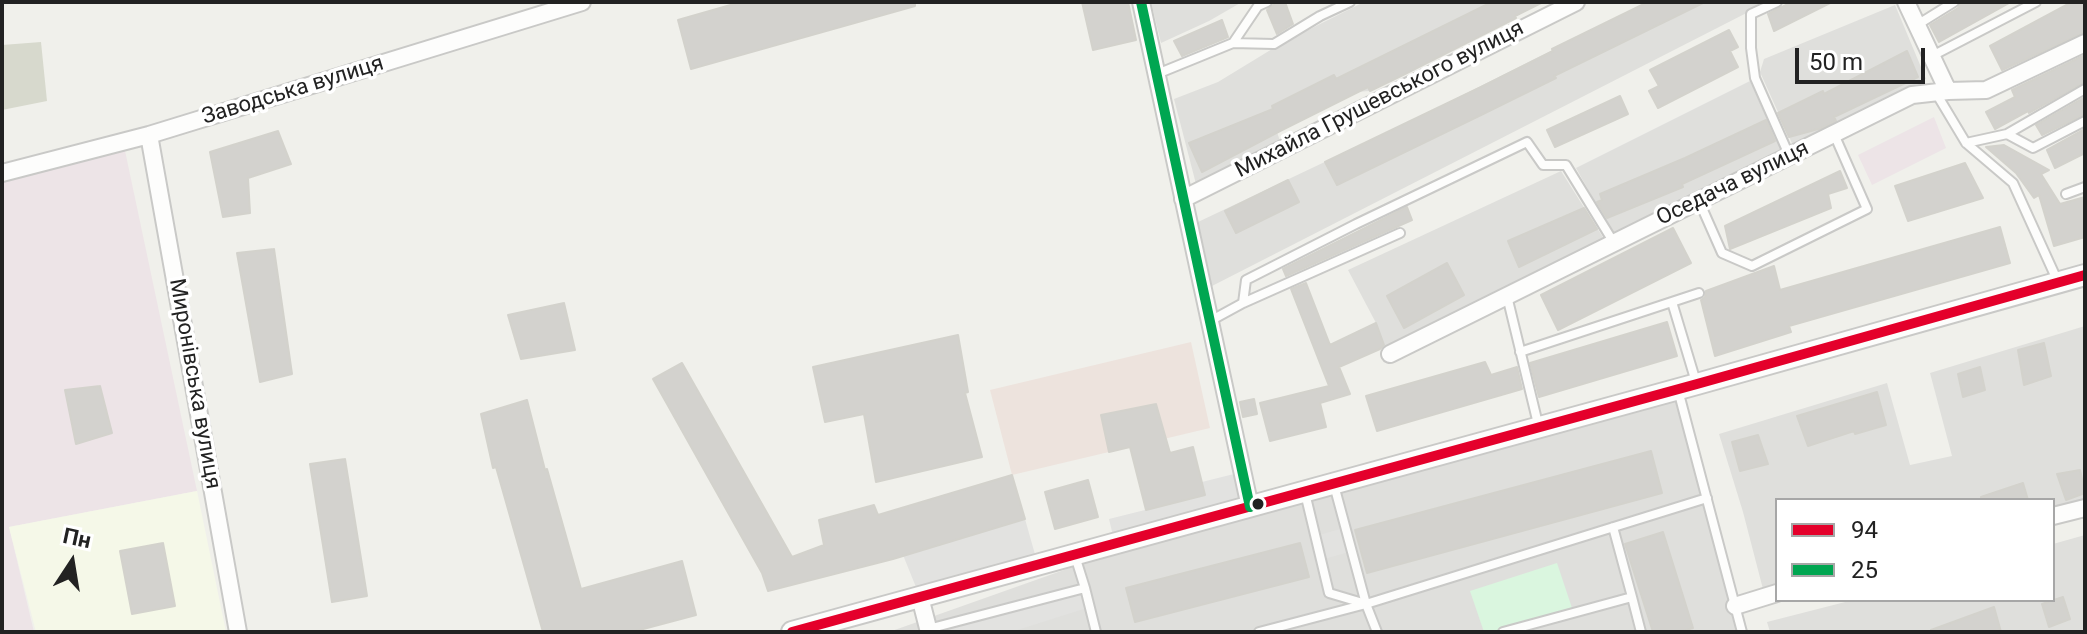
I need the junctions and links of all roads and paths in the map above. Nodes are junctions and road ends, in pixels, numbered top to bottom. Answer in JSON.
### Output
{"nodes":[{"id":1,"x":582,"y":2,"type":"edge"},
{"id":2,"x":1141,"y":2,"type":"edge"},
{"id":3,"x":1267,"y":2,"type":"edge"},
{"id":4,"x":1350,"y":2,"type":"edge"},
{"id":5,"x":1576,"y":2,"type":"edge"},
{"id":6,"x":1777,"y":2,"type":"edge"},
{"id":7,"x":1906,"y":2,"type":"edge"},
{"id":8,"x":1954,"y":2,"type":"edge"},
{"id":9,"x":2036,"y":2,"type":"edge"},
{"id":10,"x":1917,"y":25,"type":"junction"},
{"id":11,"x":1233,"y":43,"type":"junction"},
{"id":12,"x":2085,"y":43,"type":"edge"},
{"id":13,"x":1932,"y":56,"type":"junction"},
{"id":14,"x":1157,"y":75,"type":"junction"},
{"id":15,"x":2085,"y":89,"type":"edge"},
{"id":16,"x":1942,"y":91,"type":"junction"},
{"id":17,"x":2085,"y":121,"type":"edge"},
{"id":18,"x":1834,"y":134,"type":"junction"},
{"id":19,"x":2007,"y":134,"type":"junction"},
{"id":20,"x":149,"y":135,"type":"junction"},
{"id":21,"x":1966,"y":143,"type":"junction"},
{"id":22,"x":1789,"y":156,"type":"junction"},
{"id":23,"x":2,"y":173,"type":"edge"},
{"id":24,"x":2085,"y":187,"type":"edge"},
{"id":25,"x":2066,"y":194,"type":"dead end"},
{"id":26,"x":1183,"y":199,"type":"junction"},
{"id":27,"x":1699,"y":201,"type":"junction"},
{"id":28,"x":1400,"y":233,"type":"dead end"},
{"id":29,"x":1614,"y":243,"type":"junction"},
{"id":30,"x":2085,"y":275,"type":"edge"},
{"id":31,"x":2058,"y":282,"type":"junction"},
{"id":32,"x":1699,"y":293,"type":"dead end"},
{"id":33,"x":1507,"y":296,"type":"junction"},
{"id":34,"x":1672,"y":302,"type":"junction"},
{"id":35,"x":1243,"y":303,"type":"junction"},
{"id":36,"x":1210,"y":321,"type":"junction"},
{"id":37,"x":1520,"y":352,"type":"junction"},
{"id":38,"x":1390,"y":354,"type":"dead end"},
{"id":39,"x":1687,"y":387,"type":"junction"},
{"id":40,"x":1539,"y":428,"type":"junction"},
{"id":41,"x":1334,"y":484,"type":"junction"},
{"id":42,"x":1305,"y":492,"type":"junction"},
{"id":43,"x":1707,"y":498,"type":"junction"},
{"id":44,"x":1250,"y":507,"type":"junction"},
{"id":45,"x":2085,"y":508,"type":"edge"},
{"id":46,"x":2055,"y":516,"type":"edge"},
{"id":47,"x":1613,"y":527,"type":"junction"},
{"id":48,"x":1075,"y":555,"type":"junction"},
{"id":49,"x":1085,"y":588,"type":"junction"},
{"id":50,"x":1775,"y":594,"type":"edge"},
{"id":51,"x":920,"y":597,"type":"junction"},
{"id":52,"x":1632,"y":597,"type":"junction"},
{"id":53,"x":1366,"y":604,"type":"junction"},
{"id":54,"x":1735,"y":606,"type":"junction"},
{"id":55,"x":929,"y":631,"type":"edge"},
{"id":56,"x":238,"y":632,"type":"edge"},
{"id":57,"x":792,"y":632,"type":"edge"},
{"id":58,"x":1096,"y":632,"type":"edge"},
{"id":59,"x":1259,"y":632,"type":"edge"},
{"id":60,"x":1377,"y":632,"type":"edge"},
{"id":61,"x":1503,"y":632,"type":"edge"},
{"id":62,"x":1641,"y":632,"type":"edge"},
{"id":63,"x":1742,"y":632,"type":"edge"}],
"edges":[{"from":1,"to":20,"type":"street","name":"Заводська вулиця"},
{"from":2,"to":14,"type":"street"},
{"from":3,"to":11,"type":"lane"},
{"from":4,"to":11,"type":"lane"},
{"from":5,"to":26,"type":"street","name":"Михайла Грушевського вулиця"},
{"from":6,"to":22,"type":"lane"},
{"from":7,"to":10,"type":"street"},
{"from":8,"to":10,"type":"lane"},
{"from":9,"to":13,"type":"lane"},
{"from":10,"to":13,"type":"street"},
{"from":11,"to":14,"type":"lane"},
{"from":12,"to":16,"type":"street","name":"Оседача вулиця"},
{"from":13,"to":16,"type":"street"},
{"from":14,"to":26,"type":"street"},
{"from":15,"to":19,"type":"lane"},
{"from":16,"to":18,"type":"street","name":"Оседача вулиця"},
{"from":16,"to":21,"type":"lane"},
{"from":17,"to":19,"type":"lane"},
{"from":18,"to":22,"type":"street","name":"Оседача вулиця"},
{"from":18,"to":27,"type":"lane"},
{"from":19,"to":21,"type":"lane"},
{"from":20,"to":23,"type":"street","name":"Заводська вулиця"},
{"from":20,"to":56,"type":"street","name":"Миронівська вулиця"},
{"from":21,"to":31,"type":"lane"},
{"from":22,"to":27,"type":"street","name":"Оседача вулиця"},
{"from":24,"to":25,"type":"lane"},
{"from":26,"to":36,"type":"street"},
{"from":27,"to":29,"type":"street","name":"Оседача вулиця"},
{"from":28,"to":35,"type":"lane"},
{"from":29,"to":33,"type":"street","name":"Оседача вулиця"},
{"from":29,"to":35,"type":"lane"},
{"from":30,"to":31,"type":"street"},
{"from":31,"to":39,"type":"street"},
{"from":32,"to":34,"type":"lane"},
{"from":33,"to":37,"type":"lane"},
{"from":33,"to":38,"type":"street","name":"Оседача вулиця"},
{"from":34,"to":37,"type":"lane"},
{"from":34,"to":39,"type":"lane"},
{"from":35,"to":36,"type":"lane"},
{"from":36,"to":44,"type":"street"},
{"from":37,"to":40,"type":"lane"},
{"from":39,"to":40,"type":"street"},
{"from":39,"to":43,"type":"lane"},
{"from":40,"to":41,"type":"street"},
{"from":41,"to":42,"type":"street"},
{"from":41,"to":53,"type":"lane"},
{"from":42,"to":44,"type":"street"},
{"from":42,"to":53,"type":"lane"},
{"from":43,"to":47,"type":"lane"},
{"from":43,"to":54,"type":"lane"},
{"from":44,"to":48,"type":"street"},
{"from":45,"to":46,"type":"street"},
{"from":47,"to":52,"type":"lane"},
{"from":47,"to":53,"type":"lane"},
{"from":48,"to":49,"type":"lane"},
{"from":48,"to":51,"type":"street"},
{"from":49,"to":55,"type":"lane"},
{"from":49,"to":58,"type":"lane"},
{"from":50,"to":54,"type":"street"},
{"from":51,"to":55,"type":"street"},
{"from":51,"to":57,"type":"street"},
{"from":52,"to":61,"type":"lane"},
{"from":52,"to":62,"type":"lane"},
{"from":53,"to":59,"type":"lane"},
{"from":53,"to":60,"type":"lane"},
{"from":54,"to":63,"type":"lane"}]}
